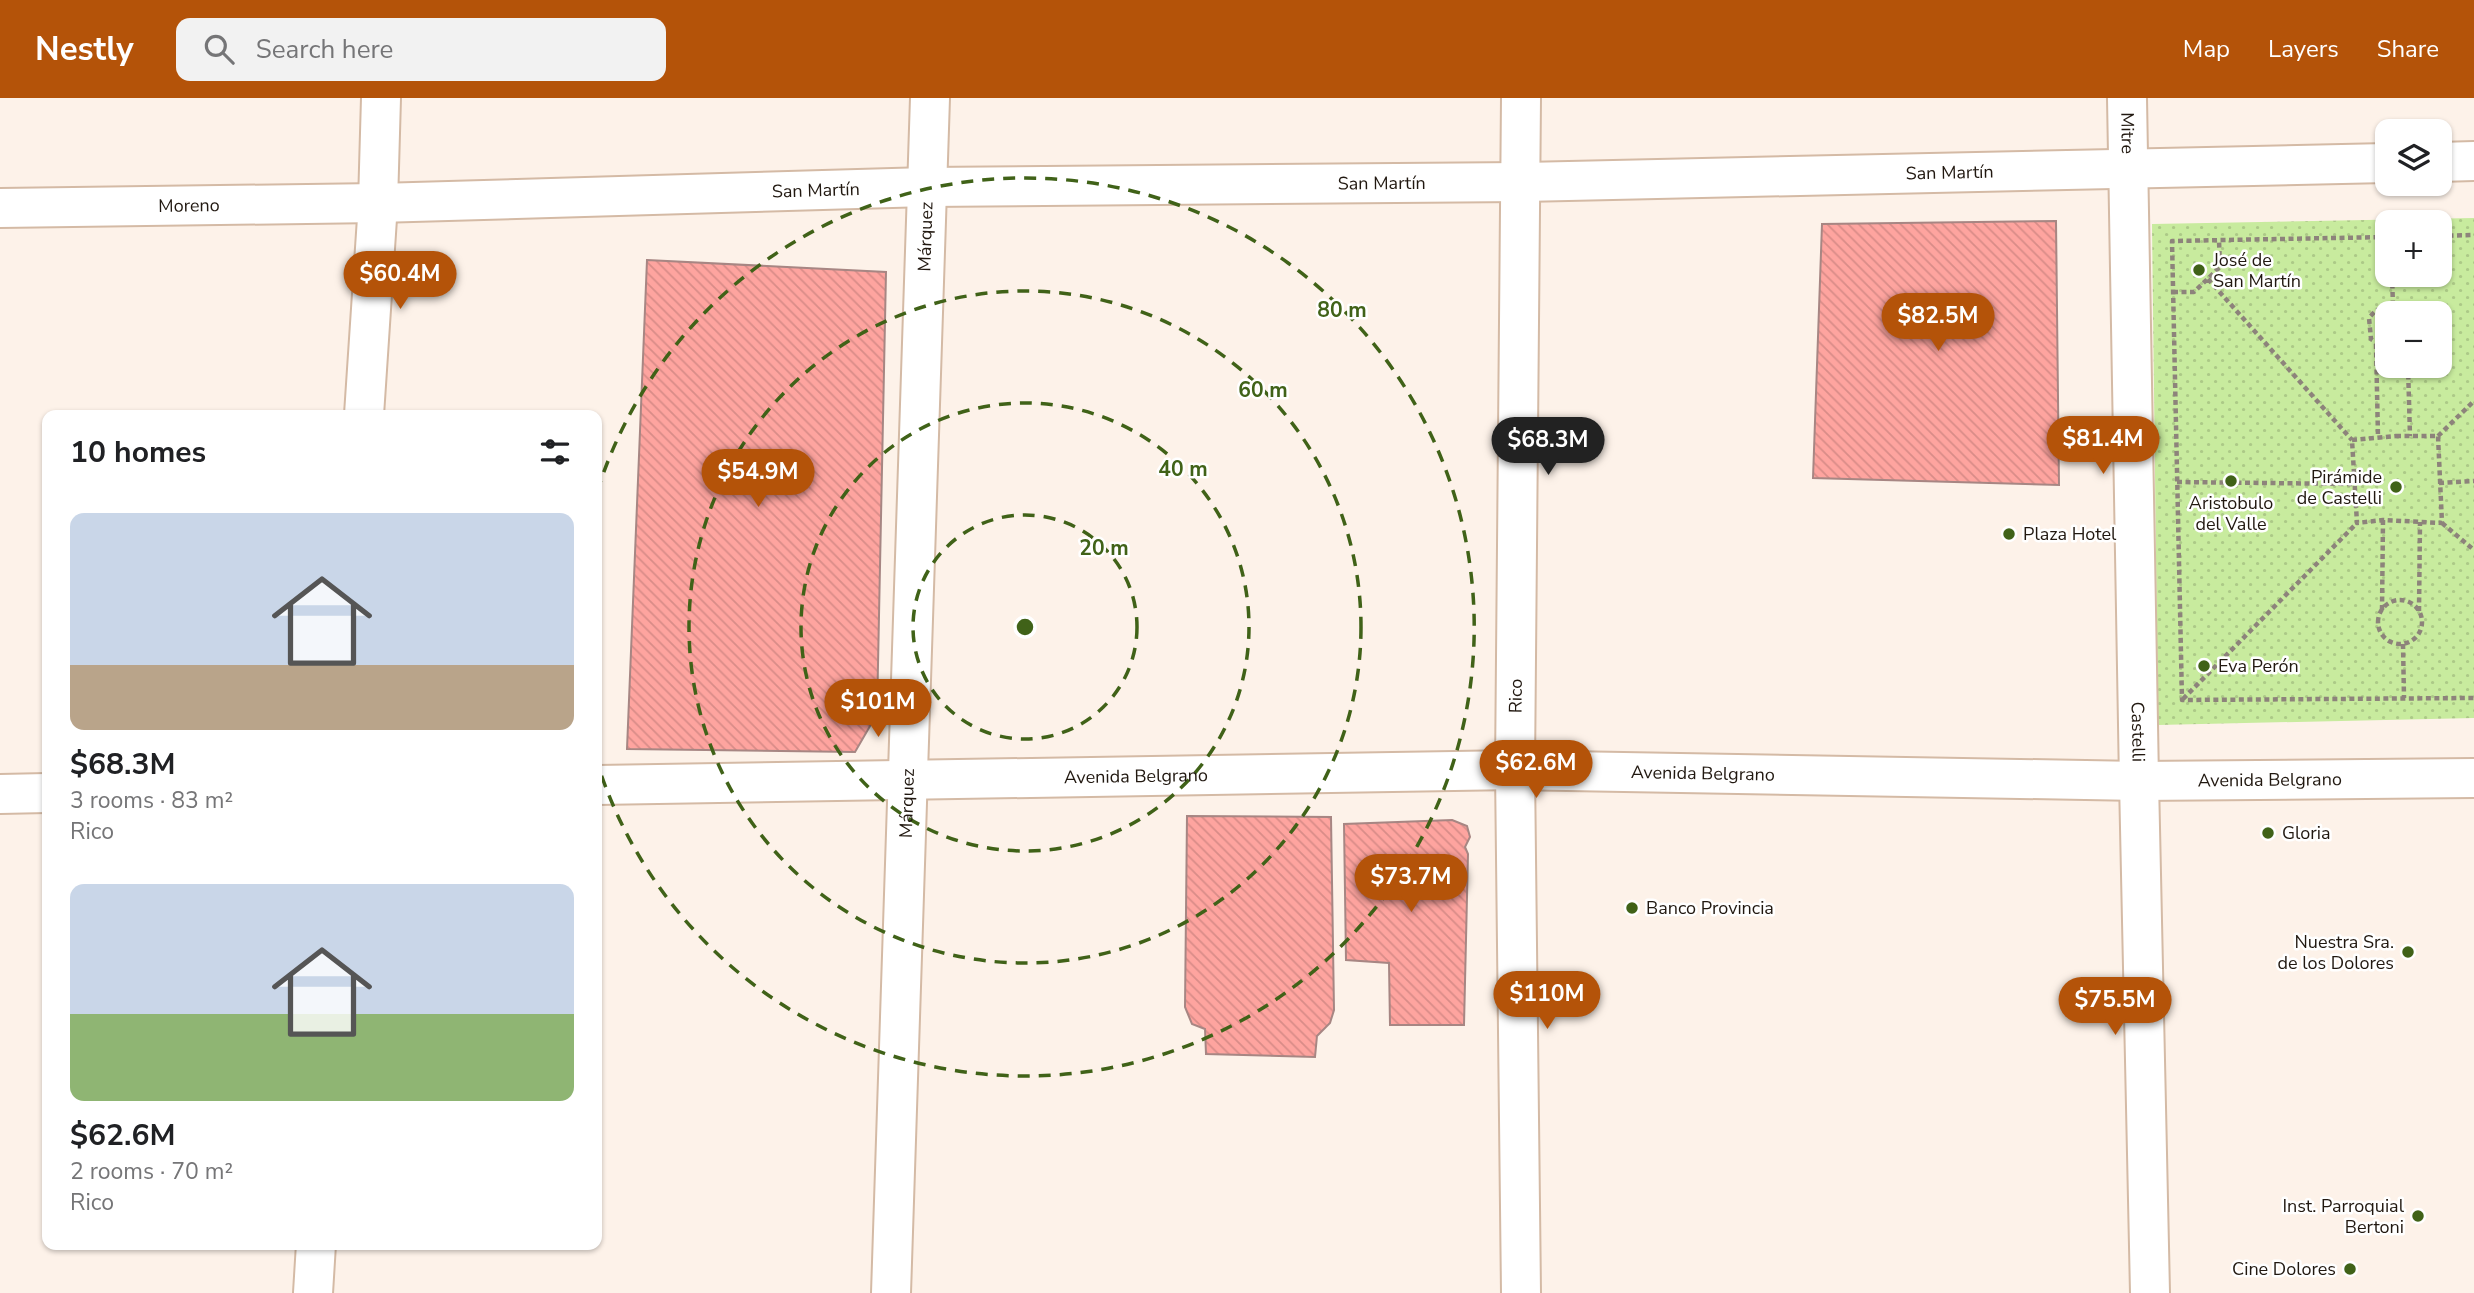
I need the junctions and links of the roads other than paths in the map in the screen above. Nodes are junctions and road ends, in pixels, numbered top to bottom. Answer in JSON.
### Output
{"nodes":[{"id":1,"x":381,"y":98,"type":"edge"},
{"id":2,"x":930,"y":98,"type":"edge"},
{"id":3,"x":1521,"y":98,"type":"edge"},
{"id":4,"x":2127,"y":98,"type":"edge"},
{"id":5,"x":2474,"y":161,"type":"edge"},
{"id":6,"x":2452,"y":162,"type":"edge"},
{"id":7,"x":2375,"y":163,"type":"edge"},
{"id":8,"x":2127,"y":169,"type":"junction"},
{"id":9,"x":1522,"y":182,"type":"junction"},
{"id":10,"x":927,"y":187,"type":"junction"},
{"id":11,"x":377,"y":203,"type":"junction"},
{"id":12,"x":0,"y":208,"type":"edge"},
{"id":13,"x":364,"y":410,"type":"edge"},
{"id":14,"x":1515,"y":770,"type":"junction"},
{"id":15,"x":2474,"y":778,"type":"edge"},
{"id":16,"x":906,"y":780,"type":"junction"},
{"id":17,"x":2139,"y":780,"type":"junction"},
{"id":18,"x":602,"y":785,"type":"edge"},
{"id":19,"x":42,"y":793,"type":"edge"},
{"id":20,"x":0,"y":794,"type":"edge"},
{"id":21,"x":316,"y":1250,"type":"edge"},
{"id":22,"x":313,"y":1293,"type":"edge"},
{"id":23,"x":891,"y":1293,"type":"edge"},
{"id":24,"x":1521,"y":1293,"type":"edge"},
{"id":25,"x":2150,"y":1293,"type":"edge"}],
"edges":[{"from":1,"to":11,"type":"main road"},
{"from":2,"to":10,"type":"main road","name":"Márquez"},
{"from":3,"to":9,"type":"main road","name":"Rico"},
{"from":4,"to":8,"type":"main road","name":"Mitre"},
{"from":5,"to":6,"type":"main road"},
{"from":7,"to":8,"type":"main road","name":"San Martín"},
{"from":8,"to":9,"type":"main road","name":"San Martín"},
{"from":8,"to":17,"type":"main road","name":"Castelli"},
{"from":9,"to":10,"type":"main road","name":"San Martín"},
{"from":9,"to":14,"type":"main road","name":"Rico"},
{"from":10,"to":11,"type":"main road","name":"San Martín"},
{"from":10,"to":16,"type":"main road","name":"Márquez"},
{"from":11,"to":12,"type":"main road","name":"Moreno"},
{"from":11,"to":13,"type":"main road"},
{"from":14,"to":16,"type":"main road","name":"Avenida Belgrano"},
{"from":14,"to":17,"type":"main road","name":"Avenida Belgrano"},
{"from":14,"to":24,"type":"main road","name":"Rico"},
{"from":15,"to":17,"type":"main road","name":"Avenida Belgrano"},
{"from":16,"to":18,"type":"main road","name":"Avenida Belgrano"},
{"from":16,"to":23,"type":"main road","name":"Márquez"},
{"from":17,"to":25,"type":"main road","name":"Castelli"},
{"from":19,"to":20,"type":"main road"},
{"from":21,"to":22,"type":"main road"}]}
